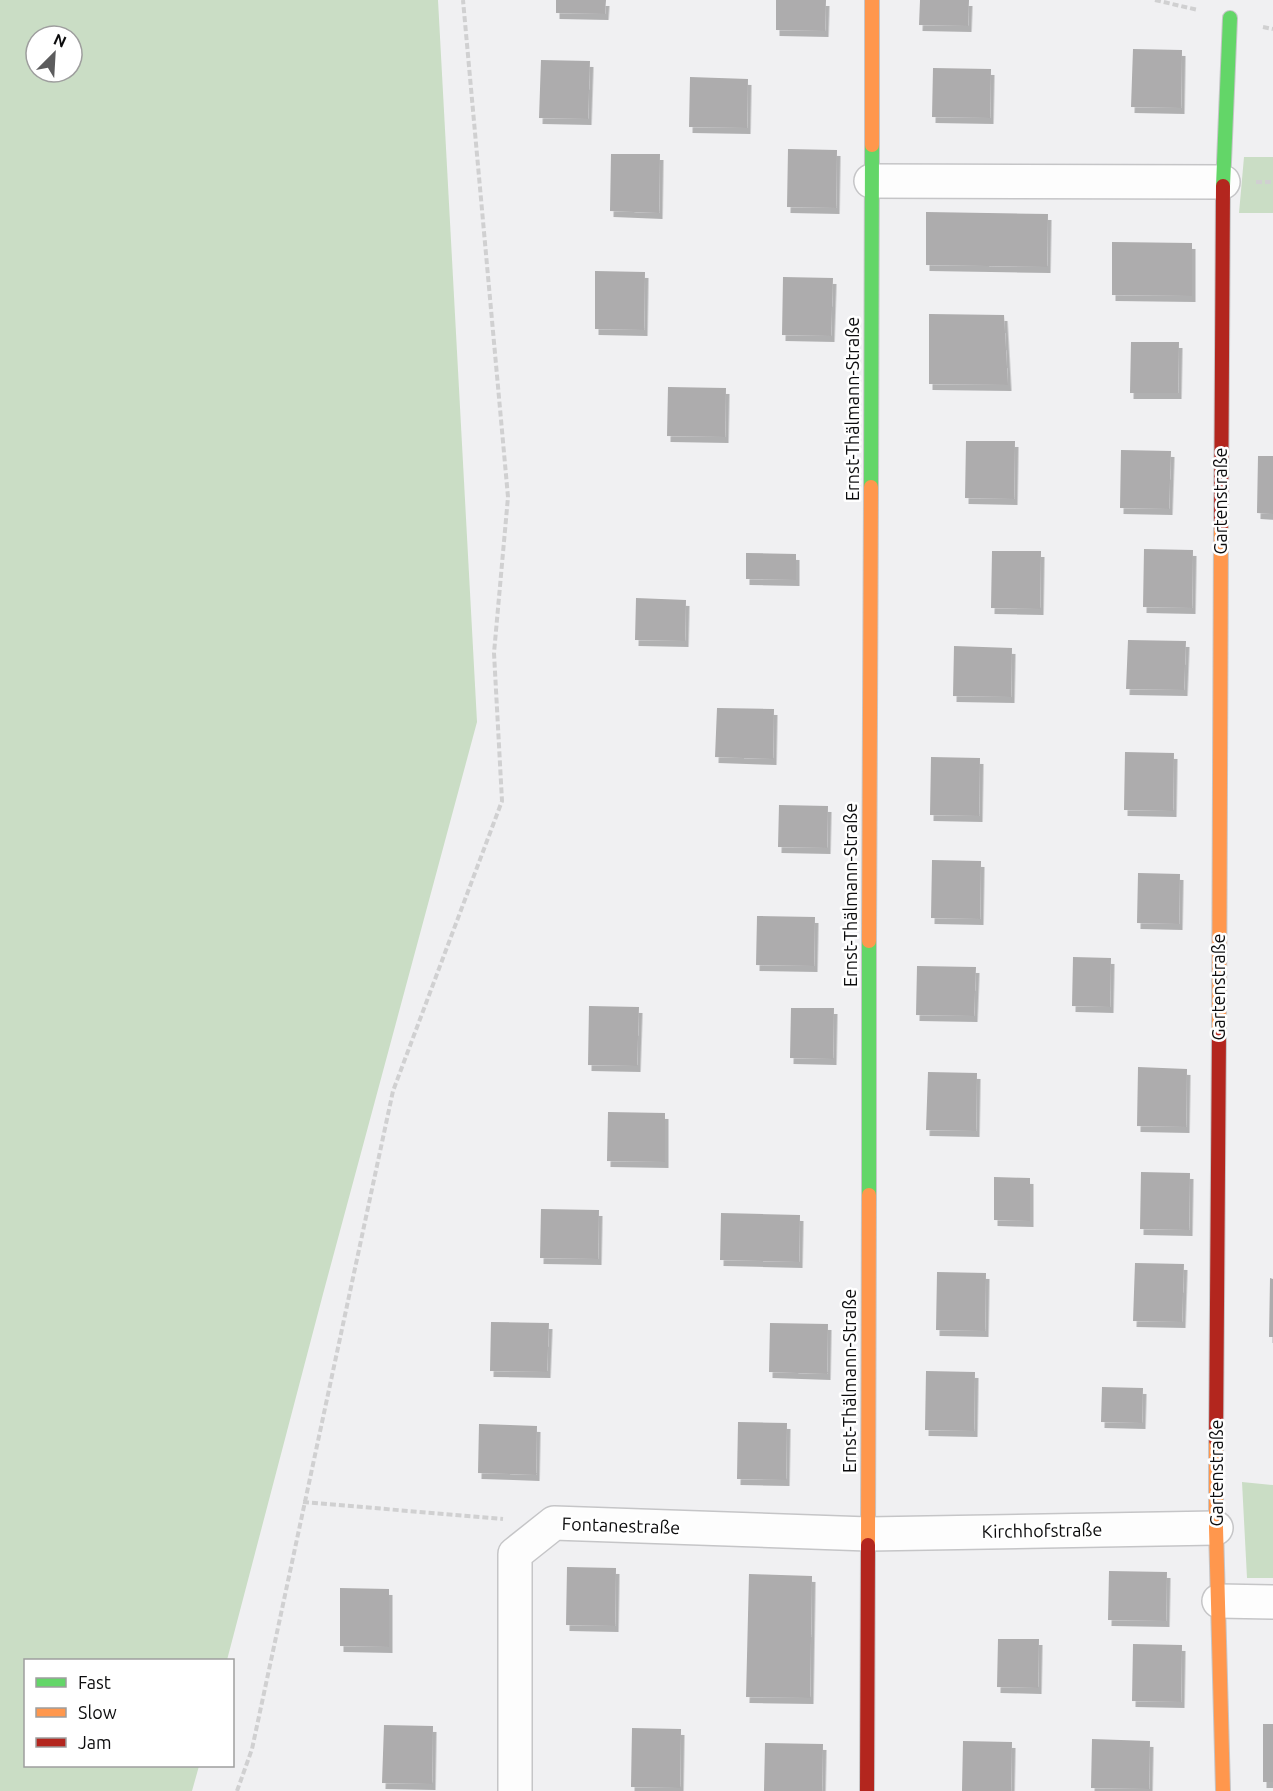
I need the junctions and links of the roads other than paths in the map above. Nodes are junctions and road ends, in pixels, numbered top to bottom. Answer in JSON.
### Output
{"nodes":[{"id":1,"x":872,"y":0,"type":"edge"},
{"id":2,"x":1230,"y":18,"type":"dead end"},
{"id":3,"x":871,"y":181,"type":"junction"},
{"id":4,"x":1223,"y":182,"type":"junction"},
{"id":5,"x":1216,"y":1528,"type":"junction"},
{"id":6,"x":867,"y":1534,"type":"junction"},
{"id":7,"x":1220,"y":1601,"type":"junction"},
{"id":8,"x":1273,"y":1602,"type":"edge"},
{"id":9,"x":515,"y":1791,"type":"edge"},
{"id":10,"x":867,"y":1791,"type":"edge"},
{"id":11,"x":1223,"y":1791,"type":"edge"}],
"edges":[{"from":1,"to":3,"type":"street","name":"Ernst-Thälmann-Straße"},
{"from":2,"to":4,"type":"street","name":"Gartenstraße"},
{"from":3,"to":4,"type":"street"},
{"from":3,"to":6,"type":"street","name":"Ernst-Thälmann-Straße"},
{"from":4,"to":5,"type":"street","name":"Gartenstraße"},
{"from":5,"to":6,"type":"street","name":"Kirchhofstraße"},
{"from":5,"to":7,"type":"street","name":"Gartenstraße"},
{"from":6,"to":9,"type":"street","name":"Fontanestraße"},
{"from":6,"to":10,"type":"street","name":"Ernst-Thälmann-Straße"},
{"from":7,"to":8,"type":"street"},
{"from":7,"to":11,"type":"street","name":"Gartenstraße"}]}
